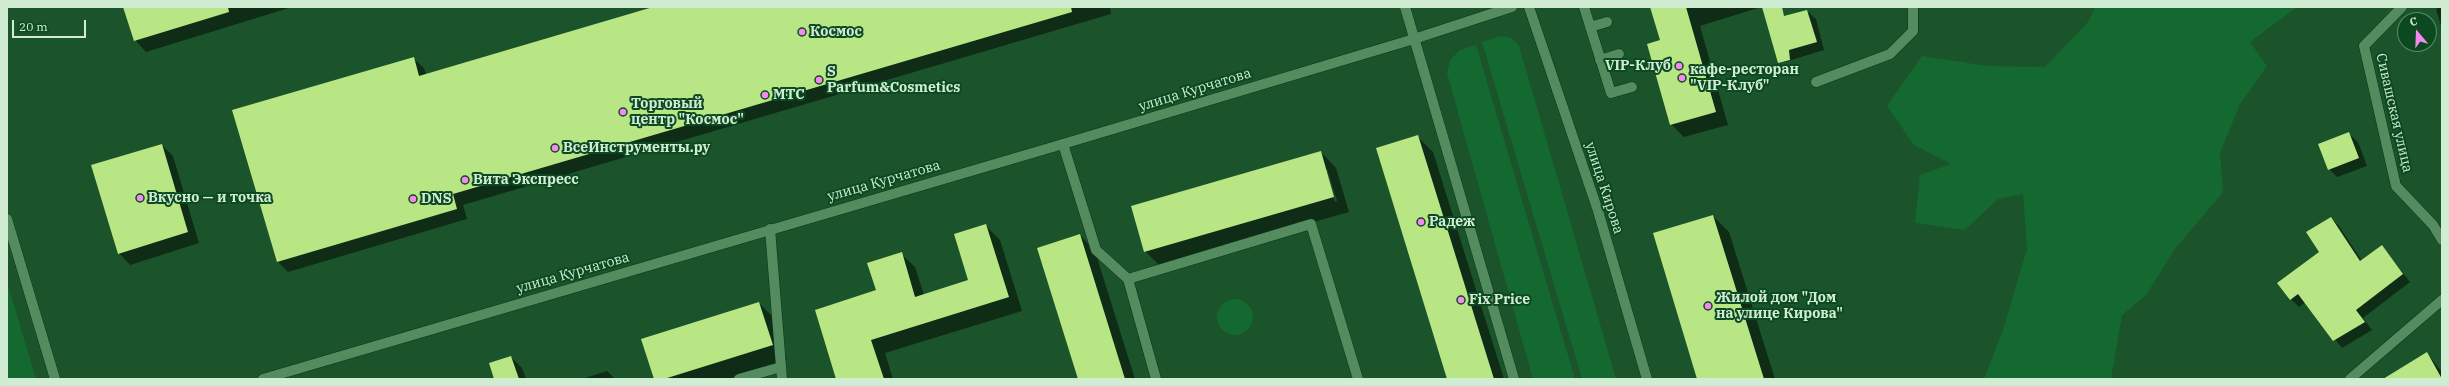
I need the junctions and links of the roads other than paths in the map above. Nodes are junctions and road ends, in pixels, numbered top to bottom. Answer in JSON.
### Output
{"nodes":[{"id":1,"x":1405,"y":7,"type":"edge"},
{"id":2,"x":1512,"y":7,"type":"edge"},
{"id":3,"x":1529,"y":7,"type":"edge"},
{"id":4,"x":1584,"y":7,"type":"edge"},
{"id":5,"x":1913,"y":7,"type":"edge"},
{"id":6,"x":2402,"y":7,"type":"edge"},
{"id":7,"x":1606,"y":22,"type":"dead end"},
{"id":8,"x":1590,"y":27,"type":"junction"},
{"id":9,"x":1414,"y":39,"type":"junction"},
{"id":10,"x":1619,"y":54,"type":"dead end"},
{"id":11,"x":1600,"y":60,"type":"junction"},
{"id":12,"x":1816,"y":82,"type":"dead end"},
{"id":13,"x":1632,"y":87,"type":"dead end"},
{"id":14,"x":1063,"y":144,"type":"junction"},
{"id":15,"x":7,"y":219,"type":"edge"},
{"id":16,"x":770,"y":229,"type":"junction"},
{"id":17,"x":2442,"y":240,"type":"edge"},
{"id":18,"x":1128,"y":279,"type":"junction"},
{"id":19,"x":2442,"y":300,"type":"edge"},
{"id":20,"x":781,"y":366,"type":"junction"},
{"id":21,"x":55,"y":379,"type":"edge"},
{"id":22,"x":263,"y":379,"type":"edge"},
{"id":23,"x":739,"y":379,"type":"edge"},
{"id":24,"x":782,"y":379,"type":"edge"},
{"id":25,"x":1156,"y":379,"type":"edge"},
{"id":26,"x":1358,"y":379,"type":"edge"},
{"id":27,"x":1514,"y":379,"type":"edge"},
{"id":28,"x":1647,"y":379,"type":"edge"},
{"id":29,"x":2350,"y":379,"type":"edge"}],
"edges":[{"from":1,"to":9,"type":"street"},
{"from":2,"to":9,"type":"street","name":"улица Курчатова"},
{"from":3,"to":28,"type":"street","name":"улица Кирова"},
{"from":4,"to":8,"type":"street"},
{"from":5,"to":12,"type":"street"},
{"from":6,"to":17,"type":"street","name":"Сивашская улица"},
{"from":7,"to":8,"type":"street"},
{"from":8,"to":11,"type":"street"},
{"from":9,"to":14,"type":"street","name":"улица Курчатова"},
{"from":9,"to":27,"type":"street"},
{"from":10,"to":11,"type":"street"},
{"from":11,"to":13,"type":"street"},
{"from":14,"to":16,"type":"street","name":"улица Курчатова"},
{"from":14,"to":18,"type":"street"},
{"from":15,"to":21,"type":"street"},
{"from":16,"to":20,"type":"street"},
{"from":16,"to":22,"type":"street","name":"улица Курчатова"},
{"from":18,"to":25,"type":"street"},
{"from":18,"to":26,"type":"street"},
{"from":19,"to":29,"type":"street"},
{"from":20,"to":23,"type":"street"},
{"from":20,"to":24,"type":"street"}]}
